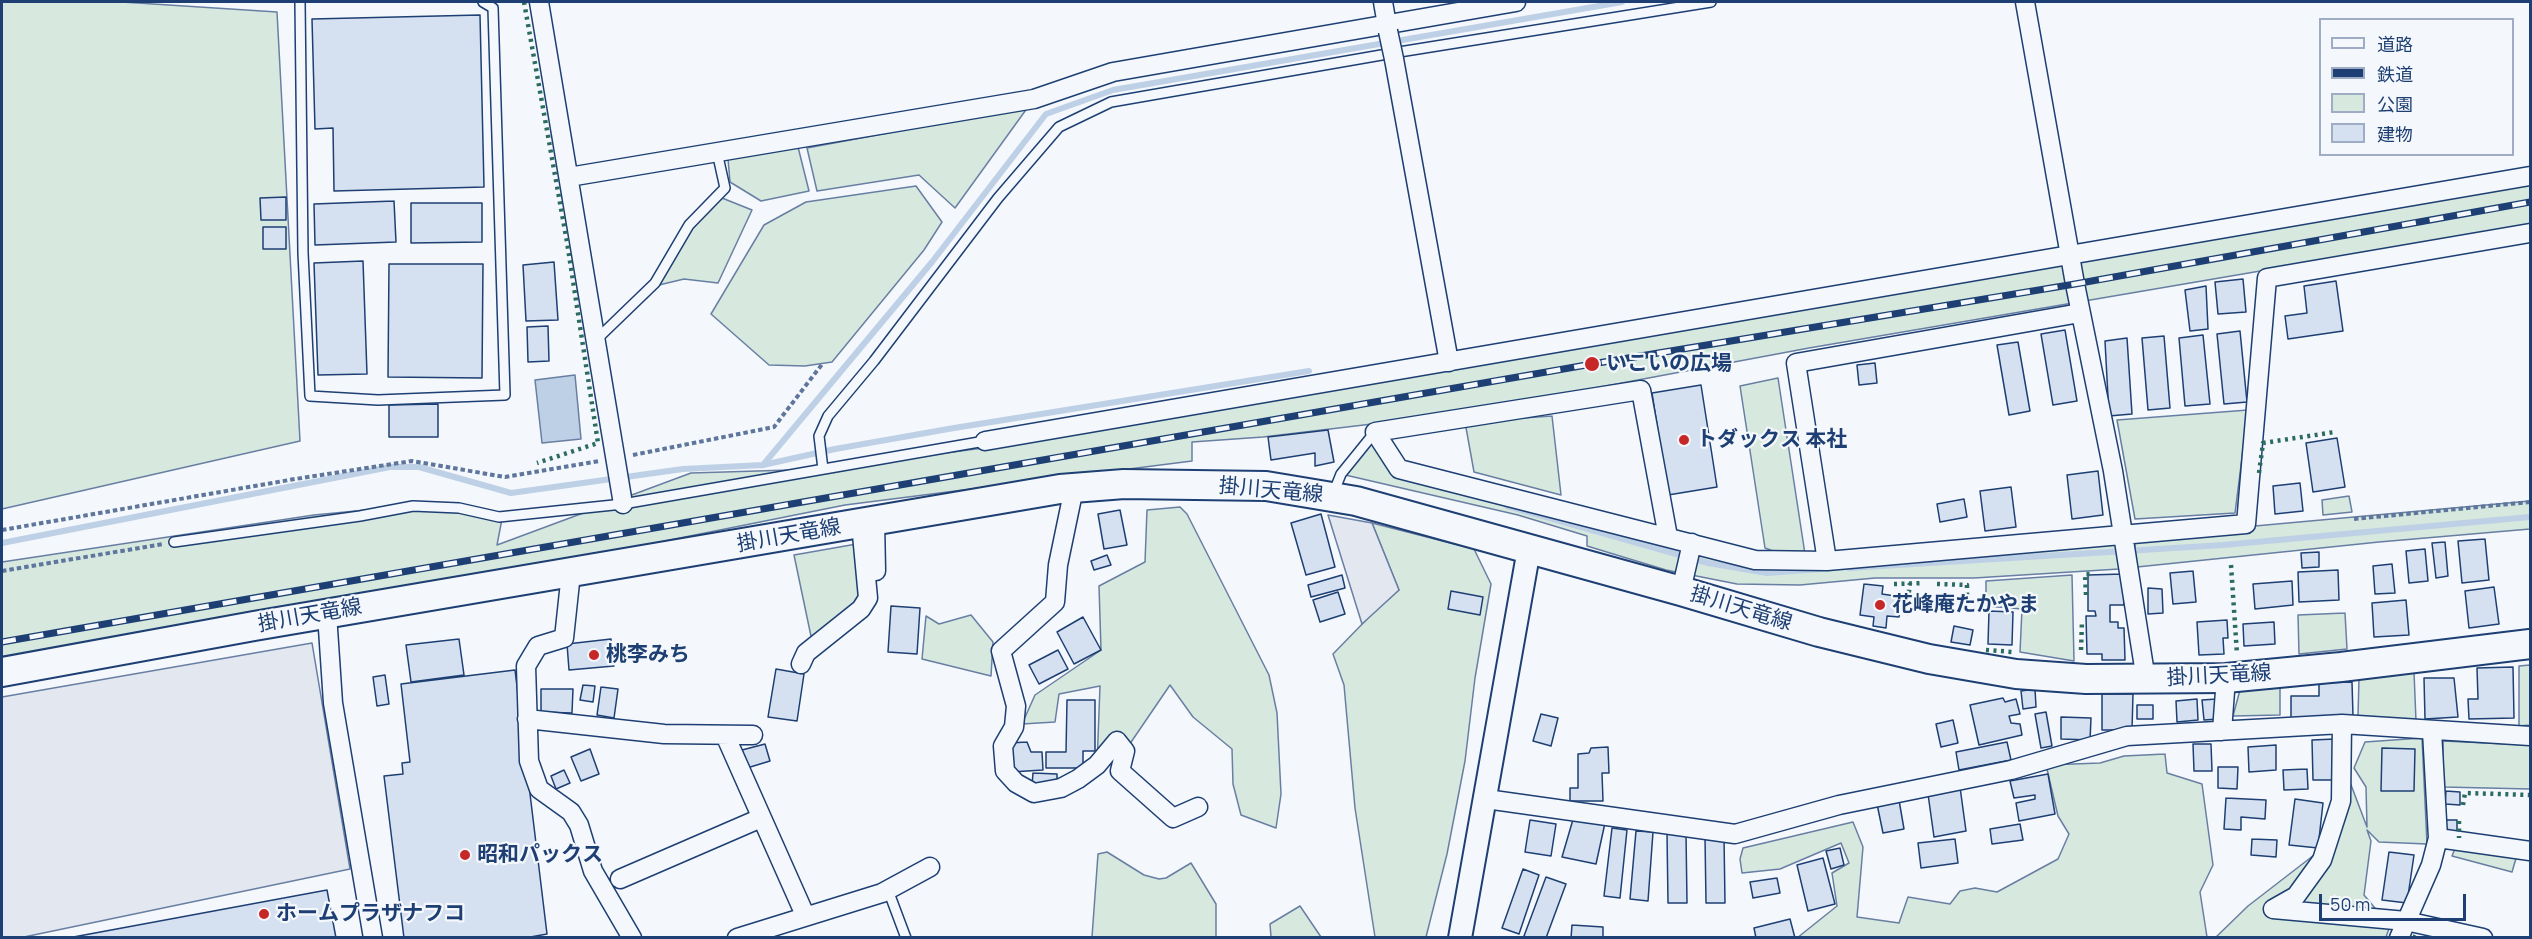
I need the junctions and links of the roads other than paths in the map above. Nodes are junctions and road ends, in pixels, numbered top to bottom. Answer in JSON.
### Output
{"nodes":[{"id":1,"x":300,"y":2,"type":"edge"},
{"id":2,"x":483,"y":2,"type":"edge"},
{"id":3,"x":539,"y":2,"type":"edge"},
{"id":4,"x":1383,"y":2,"type":"edge"},
{"id":5,"x":1516,"y":2,"type":"edge"},
{"id":6,"x":1711,"y":2,"type":"edge"},
{"id":7,"x":2025,"y":2,"type":"edge"},
{"id":8,"x":1388,"y":27,"type":"junction"},
{"id":9,"x":1393,"y":56,"type":"junction"},
{"id":10,"x":717,"y":152,"type":"junction"},
{"id":11,"x":2530,"y":176,"type":"edge"},
{"id":12,"x":569,"y":177,"type":"junction"},
{"id":13,"x":2530,"y":233,"type":"edge"},
{"id":14,"x":2070,"y":256,"type":"junction"},
{"id":15,"x":2080,"y":314,"type":"junction"},
{"id":16,"x":596,"y":340,"type":"junction"},
{"id":17,"x":1449,"y":362,"type":"junction"},
{"id":18,"x":1375,"y":432,"type":"junction"},
{"id":19,"x":985,"y":441,"type":"joint"},
{"id":20,"x":822,"y":464,"type":"junction"},
{"id":21,"x":1074,"y":488,"type":"junction"},
{"id":22,"x":622,"y":496,"type":"junction"},
{"id":23,"x":1332,"y":496,"type":"junction"},
{"id":24,"x":868,"y":523,"type":"junction"},
{"id":25,"x":1668,"y":537,"type":"junction"},
{"id":26,"x":2123,"y":538,"type":"junction"},
{"id":27,"x":174,"y":542,"type":"road end"},
{"id":28,"x":1691,"y":546,"type":"junction"},
{"id":29,"x":1529,"y":549,"type":"junction"},
{"id":30,"x":1827,"y":561,"type":"junction"},
{"id":31,"x":571,"y":573,"type":"junction"},
{"id":32,"x":1682,"y":583,"type":"junction"},
{"id":33,"x":878,"y":604,"type":"dead end"},
{"id":34,"x":327,"y":614,"type":"junction"},
{"id":35,"x":2530,"y":644,"type":"edge"},
{"id":36,"x":801,"y":664,"type":"dead end"},
{"id":37,"x":2,"y":672,"type":"edge"},
{"id":38,"x":2226,"y":678,"type":"junction"},
{"id":39,"x":2146,"y":680,"type":"junction"},
{"id":40,"x":527,"y":718,"type":"junction"},
{"id":41,"x":2342,"y":724,"type":"junction"},
{"id":42,"x":2222,"y":731,"type":"junction"},
{"id":43,"x":2432,"y":731,"type":"junction"},
{"id":44,"x":725,"y":735,"type":"junction"},
{"id":45,"x":753,"y":735,"type":"dead end"},
{"id":46,"x":2530,"y":736,"type":"edge"},
{"id":47,"x":1486,"y":799,"type":"junction"},
{"id":48,"x":1198,"y":807,"type":"dead end"},
{"id":49,"x":762,"y":818,"type":"junction"},
{"id":50,"x":2438,"y":838,"type":"junction"},
{"id":51,"x":2530,"y":851,"type":"edge"},
{"id":52,"x":930,"y":867,"type":"dead end"},
{"id":53,"x":620,"y":879,"type":"dead end"},
{"id":54,"x":888,"y":890,"type":"junction"},
{"id":55,"x":805,"y":915,"type":"junction"},
{"id":56,"x":2406,"y":921,"type":"junction"},
{"id":57,"x":373,"y":938,"type":"edge"},
{"id":58,"x":632,"y":938,"type":"edge"},
{"id":59,"x":737,"y":938,"type":"edge"},
{"id":60,"x":906,"y":938,"type":"edge"},
{"id":61,"x":1460,"y":938,"type":"edge"},
{"id":62,"x":2399,"y":938,"type":"edge"},
{"id":63,"x":2482,"y":938,"type":"edge"}],
"edges":[{"from":1,"to":2,"type":"lane"},
{"from":3,"to":12,"type":"street"},
{"from":4,"to":8,"type":"street"},
{"from":5,"to":8,"type":"street"},
{"from":6,"to":9,"type":"lane"},
{"from":7,"to":14,"type":"street"},
{"from":8,"to":9,"type":"street","bridge":true},
{"from":8,"to":10,"type":"street"},
{"from":9,"to":17,"type":"street"},
{"from":9,"to":20,"type":"lane"},
{"from":10,"to":12,"type":"street"},
{"from":10,"to":16,"type":"lane"},
{"from":11,"to":14,"type":"street"},
{"from":12,"to":16,"type":"street"},
{"from":13,"to":26,"type":"street"},
{"from":14,"to":15,"type":"street"},
{"from":14,"to":17,"type":"street"},
{"from":15,"to":26,"type":"street"},
{"from":15,"to":30,"type":"street"},
{"from":16,"to":22,"type":"street"},
{"from":17,"to":19,"type":"street"},
{"from":18,"to":23,"type":"lane"},
{"from":18,"to":25,"type":"street"},
{"from":18,"to":25,"type":"street"},
{"from":19,"to":20,"type":"lane"},
{"from":20,"to":22,"type":"lane"},
{"from":21,"to":23,"type":"main road","name":"掛川天竜線"},
{"from":21,"to":24,"type":"main road","name":"掛川天竜線"},
{"from":21,"to":48,"type":"street"},
{"from":22,"to":27,"type":"lane"},
{"from":23,"to":29,"type":"main road","name":"掛川天竜線"},
{"from":24,"to":31,"type":"main road","name":"掛川天竜線"},
{"from":24,"to":33,"type":"street"},
{"from":24,"to":36,"type":"street"},
{"from":25,"to":28,"type":"street"},
{"from":26,"to":30,"type":"street"},
{"from":26,"to":39,"type":"street"},
{"from":28,"to":30,"type":"street"},
{"from":28,"to":32,"type":"street"},
{"from":29,"to":32,"type":"main road","name":"掛川天竜線"},
{"from":29,"to":47,"type":"street"},
{"from":31,"to":34,"type":"main road","name":"掛川天竜線"},
{"from":31,"to":40,"type":"street"},
{"from":32,"to":39,"type":"main road","name":"掛川天竜線"},
{"from":34,"to":37,"type":"main road","name":"掛川天竜線"},
{"from":34,"to":57,"type":"street"},
{"from":35,"to":38,"type":"main road","name":"掛川天竜線"},
{"from":38,"to":39,"type":"main road","name":"掛川天竜線"},
{"from":38,"to":42,"type":"street"},
{"from":40,"to":44,"type":"street"},
{"from":40,"to":58,"type":"street"},
{"from":41,"to":42,"type":"street"},
{"from":41,"to":43,"type":"street"},
{"from":41,"to":56,"type":"street"},
{"from":42,"to":47,"type":"street"},
{"from":43,"to":46,"type":"street"},
{"from":43,"to":50,"type":"street"},
{"from":44,"to":45,"type":"street"},
{"from":44,"to":49,"type":"street"},
{"from":47,"to":61,"type":"street"},
{"from":49,"to":53,"type":"street"},
{"from":49,"to":55,"type":"street"},
{"from":50,"to":51,"type":"street"},
{"from":50,"to":56,"type":"street"},
{"from":52,"to":54,"type":"street"},
{"from":54,"to":55,"type":"street"},
{"from":54,"to":60,"type":"lane"},
{"from":55,"to":59,"type":"street"},
{"from":56,"to":62,"type":"street"},
{"from":56,"to":63,"type":"street"}]}
